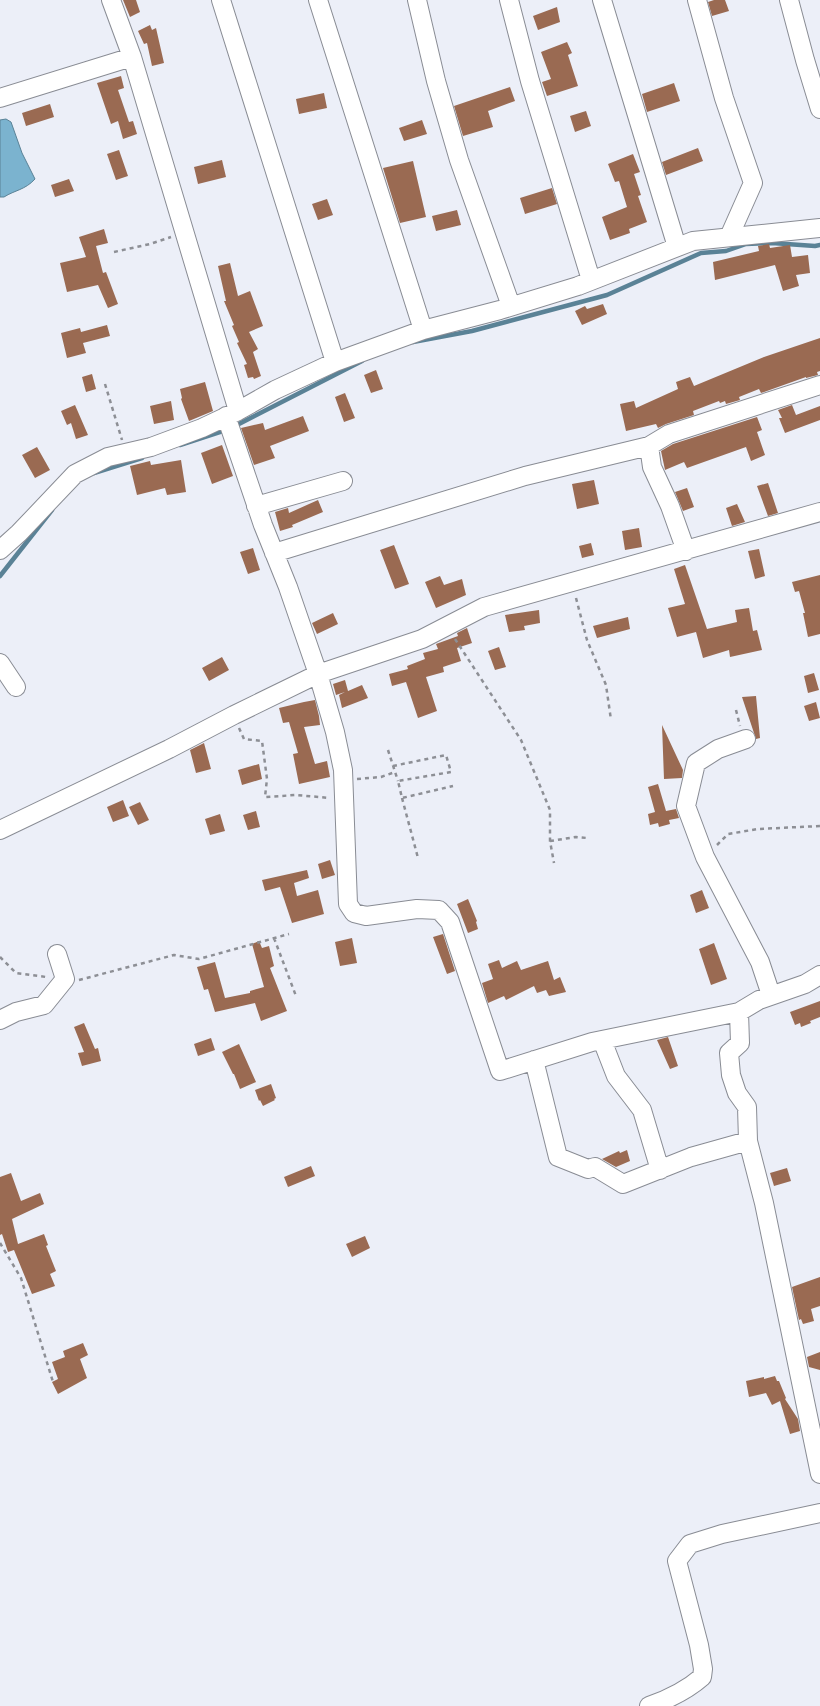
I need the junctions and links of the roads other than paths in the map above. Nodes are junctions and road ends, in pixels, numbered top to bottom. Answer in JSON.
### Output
{"nodes":[{"id":1,"x":111,"y":0,"type":"edge"},
{"id":2,"x":221,"y":0,"type":"edge"},
{"id":3,"x":318,"y":0,"type":"edge"},
{"id":4,"x":417,"y":0,"type":"edge"},
{"id":5,"x":509,"y":0,"type":"edge"},
{"id":6,"x":602,"y":0,"type":"edge"},
{"id":7,"x":697,"y":0,"type":"edge"},
{"id":8,"x":789,"y":0,"type":"edge"},
{"id":9,"x":132,"y":57,"type":"junction"},
{"id":10,"x":0,"y":98,"type":"edge"},
{"id":11,"x":820,"y":109,"type":"edge"},
{"id":12,"x":820,"y":228,"type":"edge"},
{"id":13,"x":729,"y":237,"type":"junction"},
{"id":14,"x":677,"y":247,"type":"junction"},
{"id":15,"x":591,"y":280,"type":"junction"},
{"id":16,"x":512,"y":306,"type":"junction"},
{"id":17,"x":423,"y":330,"type":"junction"},
{"id":18,"x":335,"y":362,"type":"junction"},
{"id":19,"x":820,"y":385,"type":"edge"},
{"id":20,"x":232,"y":414,"type":"junction"},
{"id":21,"x":649,"y":446,"type":"junction"},
{"id":22,"x":343,"y":481,"type":"dead end"},
{"id":23,"x":256,"y":506,"type":"junction"},
{"id":24,"x":820,"y":512,"type":"edge"},
{"id":25,"x":0,"y":550,"type":"edge"},
{"id":26,"x":686,"y":550,"type":"junction"},
{"id":27,"x":274,"y":552,"type":"junction"},
{"id":28,"x":0,"y":663,"type":"edge"},
{"id":29,"x":318,"y":674,"type":"junction"},
{"id":30,"x":16,"y":687,"type":"dead end"},
{"id":31,"x":746,"y":739,"type":"dead end"},
{"id":32,"x":0,"y":830,"type":"edge"},
{"id":33,"x":57,"y":954,"type":"dead end"},
{"id":34,"x":820,"y":975,"type":"edge"},
{"id":35,"x":771,"y":995,"type":"junction"},
{"id":36,"x":739,"y":1012,"type":"junction"},
{"id":37,"x":0,"y":1020,"type":"edge"},
{"id":38,"x":602,"y":1040,"type":"junction"},
{"id":39,"x":534,"y":1060,"type":"junction"},
{"id":40,"x":748,"y":1141,"type":"junction"},
{"id":41,"x":660,"y":1170,"type":"junction"},
{"id":42,"x":820,"y":1474,"type":"edge"},
{"id":43,"x":820,"y":1513,"type":"edge"},
{"id":44,"x":650,"y":1706,"type":"edge"}],
"edges":[{"from":1,"to":9,"type":"street"},
{"from":2,"to":18,"type":"street"},
{"from":3,"to":17,"type":"street"},
{"from":4,"to":16,"type":"street"},
{"from":5,"to":15,"type":"street"},
{"from":6,"to":14,"type":"street"},
{"from":7,"to":13,"type":"street"},
{"from":8,"to":11,"type":"street"},
{"from":9,"to":10,"type":"street"},
{"from":9,"to":20,"type":"street"},
{"from":12,"to":13,"type":"street"},
{"from":13,"to":14,"type":"street"},
{"from":14,"to":15,"type":"street"},
{"from":15,"to":16,"type":"street"},
{"from":16,"to":17,"type":"street"},
{"from":17,"to":18,"type":"street"},
{"from":18,"to":20,"type":"street"},
{"from":19,"to":21,"type":"street"},
{"from":20,"to":23,"type":"street"},
{"from":20,"to":25,"type":"street"},
{"from":21,"to":26,"type":"street"},
{"from":21,"to":27,"type":"street"},
{"from":22,"to":23,"type":"street"},
{"from":23,"to":27,"type":"street"},
{"from":24,"to":26,"type":"street"},
{"from":26,"to":29,"type":"street"},
{"from":27,"to":29,"type":"street"},
{"from":28,"to":30,"type":"street"},
{"from":29,"to":32,"type":"street"},
{"from":29,"to":39,"type":"street"},
{"from":31,"to":35,"type":"street"},
{"from":33,"to":37,"type":"street"},
{"from":34,"to":35,"type":"street"},
{"from":35,"to":36,"type":"street"},
{"from":36,"to":38,"type":"street"},
{"from":36,"to":40,"type":"street"},
{"from":38,"to":39,"type":"street"},
{"from":38,"to":41,"type":"street"},
{"from":39,"to":41,"type":"street"},
{"from":40,"to":41,"type":"street"},
{"from":40,"to":42,"type":"street"},
{"from":43,"to":44,"type":"street"}]}
